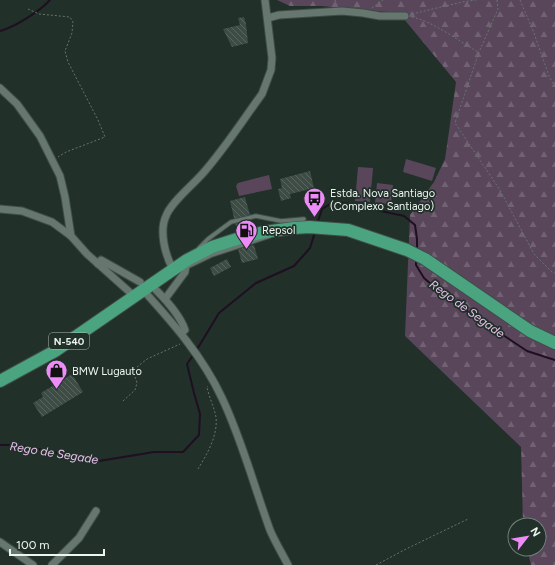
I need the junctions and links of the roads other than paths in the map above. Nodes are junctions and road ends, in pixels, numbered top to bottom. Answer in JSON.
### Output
{"nodes":[{"id":1,"x":265,"y":0,"type":"edge"},
{"id":2,"x":406,"y":16,"type":"road end"},
{"id":3,"x":268,"y":18,"type":"junction"},
{"id":4,"x":0,"y":88,"type":"edge"},
{"id":5,"x":0,"y":209,"type":"edge"},
{"id":6,"x":304,"y":219,"type":"dead end"},
{"id":7,"x":294,"y":228,"type":"junction"},
{"id":8,"x":71,"y":236,"type":"junction"},
{"id":9,"x":212,"y":255,"type":"junction"},
{"id":10,"x":190,"y":261,"type":"junction"},
{"id":11,"x":98,"y":264,"type":"junction"},
{"id":12,"x":173,"y":269,"type":"junction"},
{"id":13,"x":139,"y":289,"type":"junction"},
{"id":14,"x":156,"y":290,"type":"dead end"},
{"id":15,"x":165,"y":299,"type":"junction"},
{"id":16,"x":181,"y":333,"type":"junction"},
{"id":17,"x":555,"y":343,"type":"edge"},
{"id":18,"x":0,"y":381,"type":"edge"},
{"id":19,"x":96,"y":511,"type":"dead end"},
{"id":20,"x":0,"y":542,"type":"edge"},
{"id":21,"x":34,"y":565,"type":"edge"},
{"id":22,"x":52,"y":565,"type":"edge"},
{"id":23,"x":288,"y":565,"type":"edge"}],
"edges":[{"from":1,"to":3,"type":"street"},
{"from":2,"to":3,"type":"street"},
{"from":3,"to":12,"type":"street"},
{"from":4,"to":8,"type":"street"},
{"from":5,"to":8,"type":"street"},
{"from":6,"to":10,"type":"lane"},
{"from":7,"to":9,"type":"lane"},
{"from":7,"to":10,"type":"highway","number":"N-540"},
{"from":7,"to":17,"type":"highway","number":"N-540"},
{"from":8,"to":11,"type":"street"},
{"from":9,"to":10,"type":"lane"},
{"from":9,"to":10,"type":"lane"},
{"from":10,"to":12,"type":"highway","number":"N-540"},
{"from":10,"to":15,"type":"street"},
{"from":11,"to":13,"type":"street"},
{"from":11,"to":13,"type":"street"},
{"from":12,"to":13,"type":"highway","number":"N-540"},
{"from":13,"to":16,"type":"street"},
{"from":13,"to":18,"type":"highway","number":"N-540"},
{"from":14,"to":15,"type":"street"},
{"from":15,"to":16,"type":"street"},
{"from":16,"to":23,"type":"street"},
{"from":19,"to":22,"type":"street"},
{"from":20,"to":21,"type":"street"}]}
